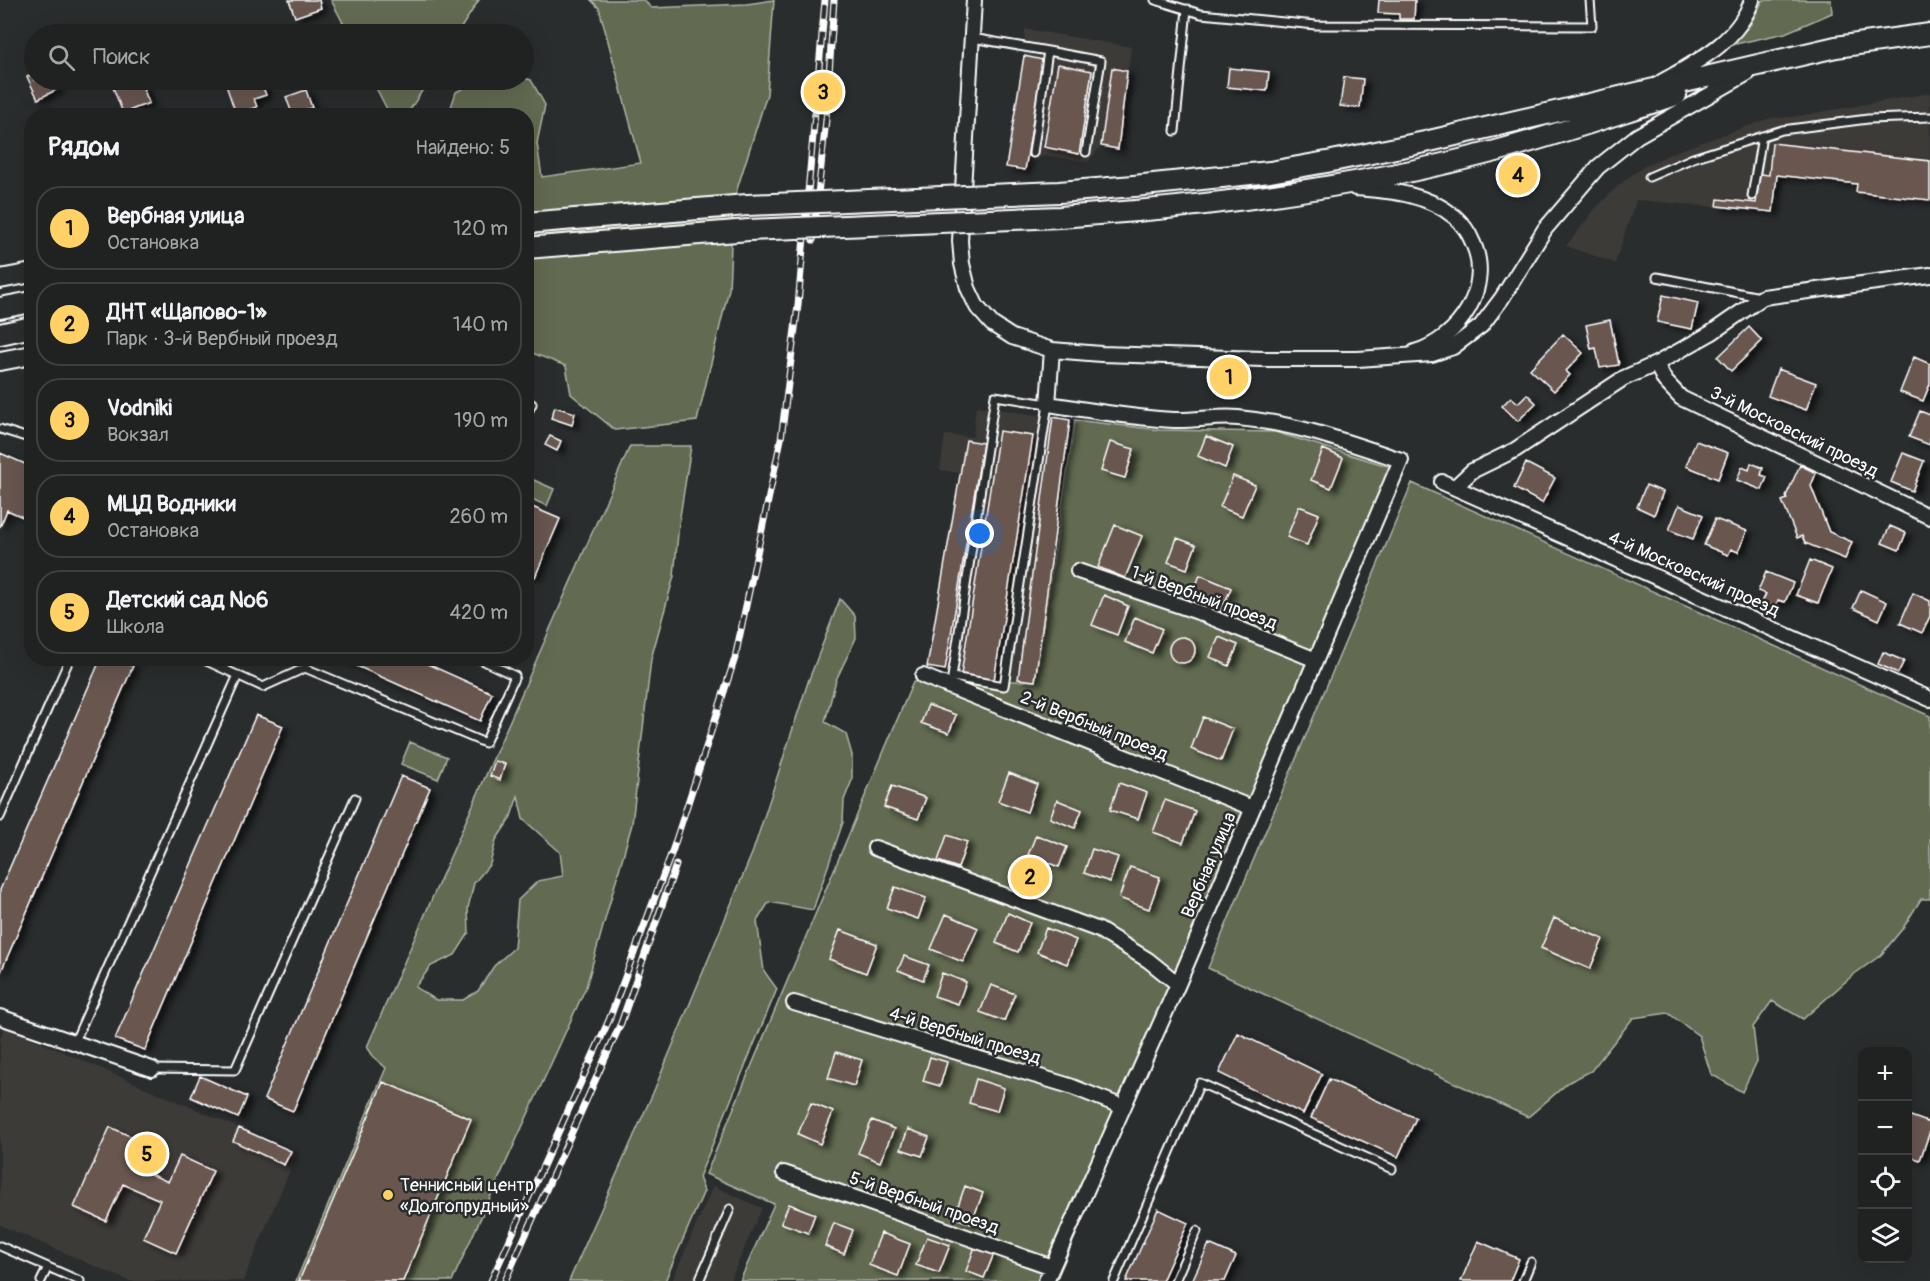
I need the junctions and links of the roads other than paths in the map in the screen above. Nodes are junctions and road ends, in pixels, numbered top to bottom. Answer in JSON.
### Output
{"nodes":[{"id":1,"x":974,"y":0,"type":"edge"},
{"id":2,"x":1155,"y":0,"type":"edge"},
{"id":3,"x":1590,"y":0,"type":"edge"},
{"id":4,"x":1752,"y":0,"type":"edge"},
{"id":5,"x":1187,"y":9,"type":"junction"},
{"id":6,"x":1930,"y":34,"type":"edge"},
{"id":7,"x":972,"y":38,"type":"junction"},
{"id":8,"x":1048,"y":51,"type":"junction"},
{"id":9,"x":1780,"y":60,"type":"junction"},
{"id":10,"x":1750,"y":72,"type":"junction"},
{"id":11,"x":1650,"y":89,"type":"junction"},
{"id":12,"x":1930,"y":117,"type":"edge"},
{"id":13,"x":1175,"y":131,"type":"dead end"},
{"id":14,"x":1762,"y":136,"type":"junction"},
{"id":15,"x":1086,"y":152,"type":"dead end"},
{"id":16,"x":1033,"y":153,"type":"dead end"},
{"id":17,"x":1649,"y":177,"type":"dead end"},
{"id":18,"x":1335,"y":186,"type":"junction"},
{"id":19,"x":1752,"y":196,"type":"dead end"},
{"id":20,"x":534,"y":222,"type":"edge"},
{"id":21,"x":534,"y":248,"type":"edge"},
{"id":22,"x":24,"y":274,"type":"edge"},
{"id":23,"x":1930,"y":275,"type":"edge"},
{"id":24,"x":1657,"y":277,"type":"dead end"},
{"id":25,"x":0,"y":279,"type":"edge"},
{"id":26,"x":1763,"y":297,"type":"junction"},
{"id":27,"x":24,"y":304,"type":"edge"},
{"id":28,"x":0,"y":308,"type":"edge"},
{"id":29,"x":24,"y":329,"type":"edge"},
{"id":30,"x":0,"y":334,"type":"edge"},
{"id":31,"x":1052,"y":350,"type":"junction"},
{"id":32,"x":24,"y":357,"type":"edge"},
{"id":33,"x":1398,"y":357,"type":"junction"},
{"id":34,"x":0,"y":362,"type":"edge"},
{"id":35,"x":1656,"y":364,"type":"junction"},
{"id":36,"x":1048,"y":404,"type":"junction"},
{"id":37,"x":0,"y":429,"type":"edge"},
{"id":38,"x":24,"y":436,"type":"edge"},
{"id":39,"x":1930,"y":517,"type":"edge"},
{"id":40,"x":1078,"y":571,"type":"dead end"},
{"id":41,"x":1316,"y":660,"type":"junction"},
{"id":42,"x":66,"y":666,"type":"edge"},
{"id":43,"x":218,"y":666,"type":"edge"},
{"id":44,"x":494,"y":666,"type":"edge"},
{"id":45,"x":238,"y":675,"type":"junction"},
{"id":46,"x":923,"y":676,"type":"dead end"},
{"id":47,"x":1929,"y":695,"type":"edge"},
{"id":48,"x":355,"y":798,"type":"dead end"},
{"id":49,"x":1252,"y":808,"type":"junction"},
{"id":50,"x":0,"y":817,"type":"edge"},
{"id":51,"x":875,"y":848,"type":"dead end"},
{"id":52,"x":1178,"y":984,"type":"junction"},
{"id":53,"x":794,"y":1003,"type":"dead end"},
{"id":54,"x":0,"y":1017,"type":"edge"},
{"id":55,"x":75,"y":1041,"type":"junction"},
{"id":56,"x":152,"y":1069,"type":"joint"},
{"id":57,"x":1123,"y":1107,"type":"junction"},
{"id":58,"x":1392,"y":1169,"type":"dead end"},
{"id":59,"x":784,"y":1173,"type":"dead end"},
{"id":60,"x":730,"y":1209,"type":"dead end"},
{"id":61,"x":1197,"y":1231,"type":"dead end"},
{"id":62,"x":0,"y":1246,"type":"edge"},
{"id":63,"x":1531,"y":1262,"type":"dead end"},
{"id":64,"x":48,"y":1267,"type":"junction"},
{"id":65,"x":1052,"y":1267,"type":"junction"},
{"id":66,"x":41,"y":1281,"type":"edge"},
{"id":67,"x":80,"y":1281,"type":"edge"},
{"id":68,"x":699,"y":1281,"type":"edge"},
{"id":69,"x":1046,"y":1281,"type":"edge"},
{"id":70,"x":1114,"y":1281,"type":"edge"},
{"id":71,"x":1175,"y":1281,"type":"edge"},
{"id":72,"x":1523,"y":1281,"type":"edge"}],
"edges":[{"from":1,"to":7,"type":"street"},
{"from":2,"to":5,"type":"lane"},
{"from":3,"to":5,"type":"lane"},
{"from":4,"to":11,"type":"street"},
{"from":5,"to":13,"type":"lane"},
{"from":6,"to":9,"type":"main road"},
{"from":7,"to":8,"type":"lane"},
{"from":7,"to":31,"type":"street"},
{"from":8,"to":15,"type":"lane"},
{"from":8,"to":16,"type":"lane"},
{"from":9,"to":10,"type":"main road"},
{"from":9,"to":11,"type":"main road"},
{"from":10,"to":18,"type":"main road"},
{"from":10,"to":33,"type":"street"},
{"from":11,"to":20,"type":"main road","bridge":true},
{"from":12,"to":14,"type":"lane"},
{"from":14,"to":17,"type":"lane"},
{"from":14,"to":19,"type":"lane"},
{"from":18,"to":21,"type":"main road","bridge":true},
{"from":18,"to":33,"type":"street"},
{"from":22,"to":25,"type":"street"},
{"from":23,"to":26,"type":"street"},
{"from":24,"to":26,"type":"lane"},
{"from":26,"to":35,"type":"street"},
{"from":27,"to":28,"type":"main road"},
{"from":29,"to":30,"type":"main road"},
{"from":31,"to":33,"type":"street"},
{"from":31,"to":36,"type":"street"},
{"from":32,"to":34,"type":"street"},
{"from":35,"to":39,"type":"street","name":"3-й Московский проезд"},
{"from":35,"to":47,"type":"street","name":"4-й Московский проезд"},
{"from":36,"to":36,"type":"lane"},
{"from":36,"to":41,"type":"street","name":"Вербная улица"},
{"from":37,"to":38,"type":"lane"},
{"from":40,"to":41,"type":"street","name":"1-й Вербный проезд"},
{"from":41,"to":49,"type":"street","name":"Вербная улица"},
{"from":42,"to":50,"type":"lane"},
{"from":43,"to":45,"type":"lane"},
{"from":44,"to":45,"type":"lane"},
{"from":45,"to":55,"type":"lane"},
{"from":46,"to":49,"type":"street","name":"2-й Вербный проезд"},
{"from":48,"to":56,"type":"lane"},
{"from":49,"to":52,"type":"street","name":"Вербная улица"},
{"from":51,"to":52,"type":"street"},
{"from":52,"to":57,"type":"street","name":"Вербная улица"},
{"from":53,"to":57,"type":"street","name":"4-й Вербный проезд"},
{"from":54,"to":55,"type":"street"},
{"from":55,"to":56,"type":"street"},
{"from":57,"to":65,"type":"street","name":"Вербная улица"},
{"from":58,"to":70,"type":"lane"},
{"from":59,"to":65,"type":"street","name":"5-й Вербный проезд"},
{"from":60,"to":68,"type":"lane"},
{"from":61,"to":71,"type":"lane"},
{"from":62,"to":64,"type":"lane"},
{"from":63,"to":72,"type":"lane"},
{"from":64,"to":66,"type":"lane"},
{"from":64,"to":67,"type":"lane"},
{"from":65,"to":69,"type":"street","name":"Вербная улица"}]}
